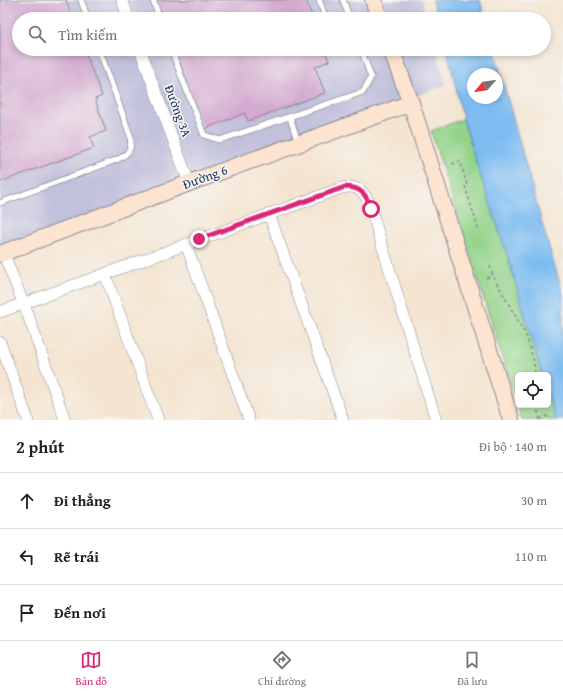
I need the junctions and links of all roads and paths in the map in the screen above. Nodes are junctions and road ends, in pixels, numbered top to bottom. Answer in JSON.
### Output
{"nodes":[{"id":1,"x":81,"y":0,"type":"edge"},
{"id":2,"x":122,"y":0,"type":"edge"},
{"id":3,"x":153,"y":0,"type":"edge"},
{"id":4,"x":319,"y":0,"type":"edge"},
{"id":5,"x":343,"y":0,"type":"edge"},
{"id":6,"x":373,"y":0,"type":"edge"},
{"id":7,"x":85,"y":12,"type":"edge"},
{"id":8,"x":126,"y":12,"type":"edge"},
{"id":9,"x":157,"y":12,"type":"edge"},
{"id":10,"x":323,"y":12,"type":"edge"},
{"id":11,"x":347,"y":12,"type":"edge"},
{"id":12,"x":377,"y":12,"type":"edge"},
{"id":13,"x":101,"y":56,"type":"edge"},
{"id":14,"x":143,"y":56,"type":"edge"},
{"id":15,"x":174,"y":56,"type":"edge"},
{"id":16,"x":364,"y":56,"type":"edge"},
{"id":17,"x":394,"y":56,"type":"edge"},
{"id":18,"x":411,"y":103,"type":"junction"},
{"id":19,"x":290,"y":117,"type":"junction"},
{"id":20,"x":298,"y":144,"type":"junction"},
{"id":21,"x":452,"y":164,"type":"dead end"},
{"id":22,"x":189,"y":183,"type":"junction"},
{"id":23,"x":0,"y":202,"type":"edge"},
{"id":24,"x":269,"y":214,"type":"junction"},
{"id":25,"x":479,"y":232,"type":"dead end"},
{"id":26,"x":186,"y":244,"type":"junction"},
{"id":27,"x":2,"y":253,"type":"edge"},
{"id":28,"x":490,"y":266,"type":"dead end"},
{"id":29,"x":105,"y":274,"type":"junction"},
{"id":30,"x":493,"y":276,"type":"junction"},
{"id":31,"x":486,"y":278,"type":"dead end"},
{"id":32,"x":23,"y":304,"type":"junction"},
{"id":33,"x":0,"y":312,"type":"edge"},
{"id":34,"x":0,"y":342,"type":"edge"},
{"id":35,"x":535,"y":372,"type":"edge"},
{"id":36,"x":537,"y":408,"type":"edge"},
{"id":37,"x":540,"y":419,"type":"edge"},
{"id":38,"x":28,"y":420,"type":"edge"},
{"id":39,"x":65,"y":420,"type":"edge"},
{"id":40,"x":158,"y":420,"type":"edge"},
{"id":41,"x":249,"y":420,"type":"edge"},
{"id":42,"x":343,"y":420,"type":"edge"},
{"id":43,"x":436,"y":420,"type":"edge"},
{"id":44,"x":511,"y":420,"type":"edge"},
{"id":45,"x":548,"y":420,"type":"edge"}],
"edges":[{"from":1,"to":7,"type":"lane"},
{"from":2,"to":8,"type":"street"},
{"from":3,"to":9,"type":"lane"},
{"from":4,"to":10,"type":"lane"},
{"from":5,"to":11,"type":"lane"},
{"from":6,"to":12,"type":"street"},
{"from":13,"to":23,"type":"lane"},
{"from":14,"to":22,"type":"street","name":"Đường 3A"},
{"from":15,"to":19,"type":"lane"},
{"from":16,"to":19,"type":"lane"},
{"from":17,"to":18,"type":"street"},
{"from":18,"to":20,"type":"street","name":"Đường 6"},
{"from":18,"to":44,"type":"street"},
{"from":19,"to":20,"type":"lane"},
{"from":20,"to":22,"type":"street","name":"Đường 6"},
{"from":21,"to":25,"type":"path"},
{"from":22,"to":27,"type":"street","name":"Đường 6"},
{"from":24,"to":26,"type":"street"},
{"from":24,"to":42,"type":"street"},
{"from":24,"to":43,"type":"street"},
{"from":26,"to":29,"type":"street"},
{"from":26,"to":41,"type":"street"},
{"from":27,"to":32,"type":"street"},
{"from":28,"to":30,"type":"path"},
{"from":29,"to":32,"type":"street"},
{"from":29,"to":40,"type":"street"},
{"from":30,"to":31,"type":"path"},
{"from":30,"to":35,"type":"path"},
{"from":32,"to":33,"type":"street"},
{"from":32,"to":39,"type":"street"},
{"from":34,"to":38,"type":"street"},
{"from":36,"to":37,"type":"path"},
{"from":37,"to":45,"type":"path"}]}
